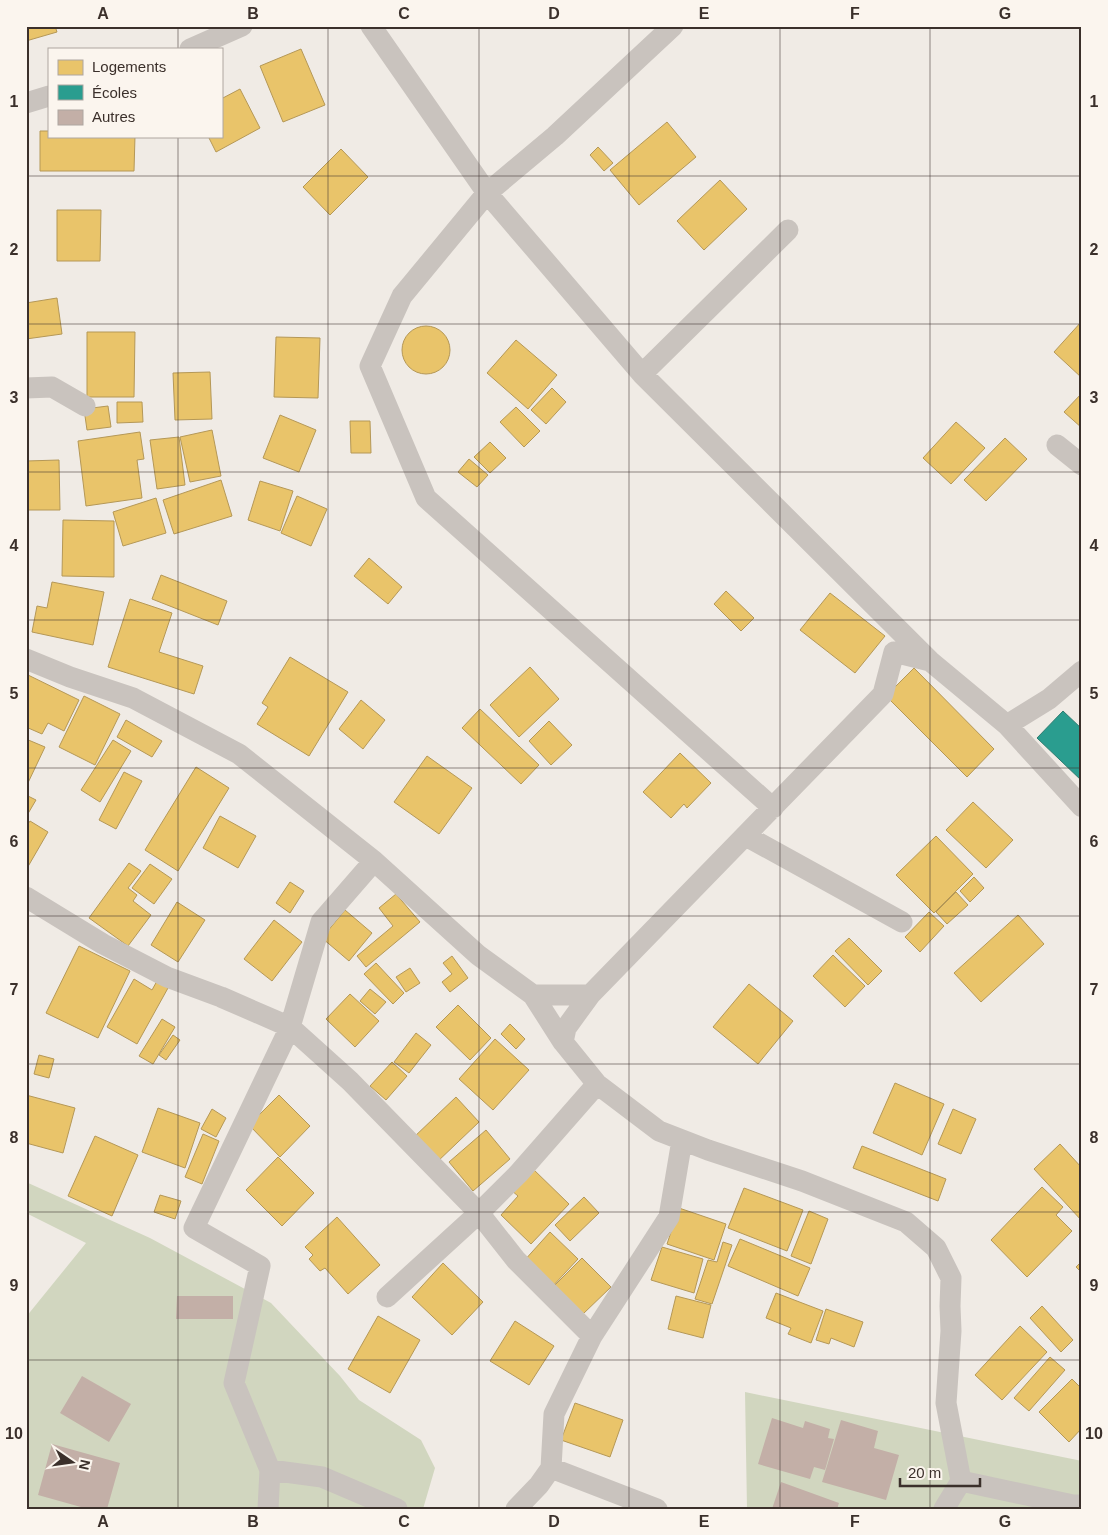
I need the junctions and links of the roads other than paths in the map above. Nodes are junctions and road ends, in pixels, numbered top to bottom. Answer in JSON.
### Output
{"nodes":[{"id":1,"x":242,"y":26,"type":"edge"},
{"id":2,"x":371,"y":26,"type":"edge"},
{"id":3,"x":665,"y":29,"type":"edge"},
{"id":4,"x":192,"y":48,"type":"edge"},
{"id":5,"x":48,"y":96,"type":"edge"},
{"id":6,"x":26,"y":103,"type":"edge"},
{"id":7,"x":487,"y":193,"type":"junction"},
{"id":8,"x":788,"y":230,"type":"dead end"},
{"id":9,"x":642,"y":374,"type":"junction"},
{"id":10,"x":26,"y":388,"type":"edge"},
{"id":11,"x":85,"y":406,"type":"dead end"},
{"id":12,"x":1057,"y":445,"type":"dead end"},
{"id":13,"x":1082,"y":465,"type":"edge"},
{"id":14,"x":26,"y":659,"type":"edge"},
{"id":15,"x":930,"y":661,"type":"junction"},
{"id":16,"x":1082,"y":671,"type":"edge"},
{"id":17,"x":1007,"y":725,"type":"junction"},
{"id":18,"x":1082,"y":807,"type":"edge"},
{"id":19,"x":773,"y":808,"type":"junction"},
{"id":20,"x":746,"y":836,"type":"junction"},
{"id":21,"x":374,"y":860,"type":"junction"},
{"id":22,"x":26,"y":897,"type":"edge"},
{"id":23,"x":902,"y":922,"type":"dead end"},
{"id":24,"x":533,"y":995,"type":"junction"},
{"id":25,"x":590,"y":995,"type":"junction"},
{"id":26,"x":290,"y":1027,"type":"junction"},
{"id":27,"x":563,"y":1042,"type":"junction"},
{"id":28,"x":596,"y":1084,"type":"junction"},
{"id":29,"x":682,"y":1140,"type":"junction"},
{"id":30,"x":479,"y":1213,"type":"junction"},
{"id":31,"x":387,"y":1297,"type":"dead end"},
{"id":32,"x":592,"y":1336,"type":"junction"},
{"id":33,"x":551,"y":1468,"type":"junction"},
{"id":34,"x":270,"y":1470,"type":"junction"},
{"id":35,"x":961,"y":1481,"type":"junction"},
{"id":36,"x":1082,"y":1505,"type":"edge"},
{"id":37,"x":268,"y":1509,"type":"edge"},
{"id":38,"x":398,"y":1509,"type":"edge"},
{"id":39,"x":516,"y":1509,"type":"edge"},
{"id":40,"x":657,"y":1509,"type":"edge"},
{"id":41,"x":944,"y":1509,"type":"edge"}],
"edges":[{"from":1,"to":4,"type":"street"},
{"from":2,"to":7,"type":"street"},
{"from":3,"to":7,"type":"street"},
{"from":5,"to":6,"type":"street"},
{"from":7,"to":9,"type":"street"},
{"from":7,"to":19,"type":"street"},
{"from":8,"to":9,"type":"street"},
{"from":9,"to":15,"type":"street"},
{"from":10,"to":11,"type":"street"},
{"from":12,"to":13,"type":"street"},
{"from":14,"to":21,"type":"street"},
{"from":15,"to":17,"type":"street"},
{"from":15,"to":19,"type":"street"},
{"from":16,"to":17,"type":"street"},
{"from":17,"to":18,"type":"street"},
{"from":19,"to":20,"type":"street"},
{"from":20,"to":23,"type":"street"},
{"from":20,"to":25,"type":"street"},
{"from":21,"to":24,"type":"street"},
{"from":21,"to":26,"type":"street"},
{"from":22,"to":26,"type":"street"},
{"from":24,"to":25,"type":"street"},
{"from":24,"to":27,"type":"street"},
{"from":25,"to":27,"type":"street"},
{"from":26,"to":30,"type":"street"},
{"from":26,"to":34,"type":"street"},
{"from":27,"to":28,"type":"street"},
{"from":28,"to":29,"type":"street"},
{"from":28,"to":30,"type":"street"},
{"from":29,"to":32,"type":"street"},
{"from":29,"to":35,"type":"street"},
{"from":30,"to":31,"type":"street"},
{"from":30,"to":32,"type":"street"},
{"from":32,"to":33,"type":"street"},
{"from":33,"to":39,"type":"street"},
{"from":33,"to":40,"type":"street"},
{"from":34,"to":37,"type":"street"},
{"from":34,"to":38,"type":"street"},
{"from":35,"to":36,"type":"street"},
{"from":35,"to":41,"type":"street"}]}
